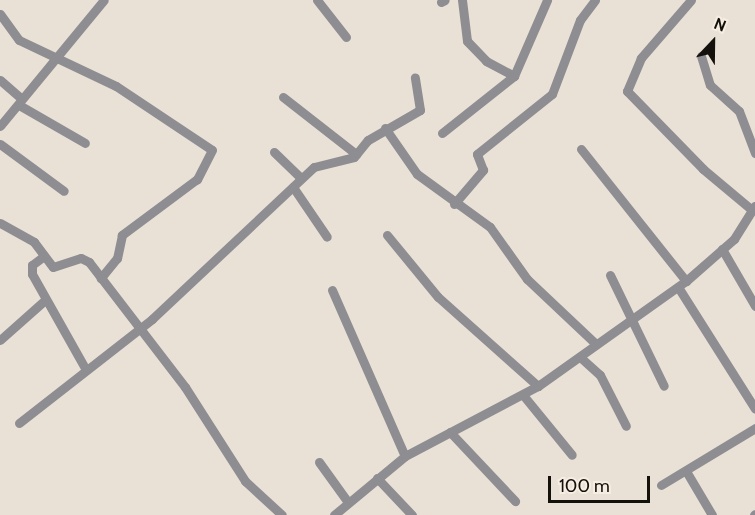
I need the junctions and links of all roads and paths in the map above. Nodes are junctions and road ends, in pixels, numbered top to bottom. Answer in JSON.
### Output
{"nodes":[{"id":1,"x":104,"y":0,"type":"edge"},
{"id":2,"x":317,"y":0,"type":"edge"},
{"id":3,"x":462,"y":0,"type":"edge"},
{"id":4,"x":547,"y":0,"type":"edge"},
{"id":5,"x":595,"y":0,"type":"edge"},
{"id":6,"x":691,"y":0,"type":"edge"},
{"id":7,"x":0,"y":14,"type":"edge"},
{"id":8,"x":346,"y":37,"type":"dead end"},
{"id":9,"x":54,"y":56,"type":"junction"},
{"id":10,"x":701,"y":56,"type":"dead end"},
{"id":11,"x":514,"y":76,"type":"junction"},
{"id":12,"x":415,"y":78,"type":"dead end"},
{"id":13,"x":0,"y":80,"type":"edge"},
{"id":14,"x":283,"y":97,"type":"dead end"},
{"id":15,"x":20,"y":101,"type":"junction"},
{"id":16,"x":0,"y":126,"type":"edge"},
{"id":17,"x":385,"y":128,"type":"junction"},
{"id":18,"x":442,"y":133,"type":"dead end"},
{"id":19,"x":85,"y":143,"type":"dead end"},
{"id":20,"x":0,"y":144,"type":"edge"},
{"id":21,"x":581,"y":149,"type":"dead end"},
{"id":22,"x":274,"y":152,"type":"dead end"},
{"id":23,"x":755,"y":153,"type":"edge"},
{"id":24,"x":356,"y":154,"type":"junction"},
{"id":25,"x":301,"y":178,"type":"junction"},
{"id":26,"x":293,"y":187,"type":"junction"},
{"id":27,"x":64,"y":191,"type":"dead end"},
{"id":28,"x":454,"y":204,"type":"junction"},
{"id":29,"x":754,"y":208,"type":"edge"},
{"id":30,"x":0,"y":223,"type":"edge"},
{"id":31,"x":387,"y":235,"type":"dead end"},
{"id":32,"x":327,"y":237,"type":"dead end"},
{"id":33,"x":722,"y":249,"type":"junction"},
{"id":34,"x":44,"y":256,"type":"junction"},
{"id":35,"x":609,"y":275,"type":"dead end"},
{"id":36,"x":100,"y":278,"type":"junction"},
{"id":37,"x":682,"y":284,"type":"junction"},
{"id":38,"x":332,"y":290,"type":"dead end"},
{"id":39,"x":45,"y":300,"type":"junction"},
{"id":40,"x":755,"y":306,"type":"edge"},
{"id":41,"x":633,"y":316,"type":"junction"},
{"id":42,"x":622,"y":325,"type":"junction"},
{"id":43,"x":140,"y":328,"type":"junction"},
{"id":44,"x":638,"y":335,"type":"junction"},
{"id":45,"x":0,"y":340,"type":"edge"},
{"id":46,"x":596,"y":344,"type":"junction"},
{"id":47,"x":580,"y":357,"type":"junction"},
{"id":48,"x":85,"y":368,"type":"junction"},
{"id":49,"x":538,"y":386,"type":"junction"},
{"id":50,"x":664,"y":386,"type":"dead end"},
{"id":51,"x":523,"y":395,"type":"junction"},
{"id":52,"x":755,"y":409,"type":"edge"},
{"id":53,"x":19,"y":423,"type":"dead end"},
{"id":54,"x":626,"y":426,"type":"dead end"},
{"id":55,"x":755,"y":428,"type":"edge"},
{"id":56,"x":450,"y":432,"type":"junction"},
{"id":57,"x":572,"y":455,"type":"dead end"},
{"id":58,"x":405,"y":456,"type":"junction"},
{"id":59,"x":319,"y":462,"type":"dead end"},
{"id":60,"x":686,"y":471,"type":"junction"},
{"id":61,"x":377,"y":478,"type":"junction"},
{"id":62,"x":661,"y":485,"type":"dead end"},
{"id":63,"x":347,"y":501,"type":"junction"},
{"id":64,"x":514,"y":501,"type":"dead end"},
{"id":65,"x":282,"y":515,"type":"edge"},
{"id":66,"x":334,"y":515,"type":"edge"},
{"id":67,"x":412,"y":515,"type":"edge"},
{"id":68,"x":712,"y":515,"type":"edge"}],
"edges":[{"from":1,"to":9,"type":"street"},
{"from":2,"to":8,"type":"street"},
{"from":3,"to":11,"type":"street"},
{"from":4,"to":11,"type":"street"},
{"from":5,"to":28,"type":"street"},
{"from":6,"to":29,"type":"street"},
{"from":7,"to":9,"type":"street"},
{"from":9,"to":15,"type":"street"},
{"from":9,"to":36,"type":"street"},
{"from":10,"to":23,"type":"street"},
{"from":11,"to":18,"type":"street"},
{"from":12,"to":17,"type":"street"},
{"from":13,"to":15,"type":"street"},
{"from":14,"to":24,"type":"street"},
{"from":15,"to":16,"type":"street"},
{"from":15,"to":19,"type":"street"},
{"from":17,"to":24,"type":"street"},
{"from":17,"to":28,"type":"street"},
{"from":20,"to":27,"type":"street"},
{"from":21,"to":37,"type":"street"},
{"from":22,"to":25,"type":"street"},
{"from":24,"to":25,"type":"street"},
{"from":25,"to":26,"type":"street"},
{"from":26,"to":32,"type":"street"},
{"from":26,"to":43,"type":"street"},
{"from":28,"to":46,"type":"street"},
{"from":29,"to":33,"type":"street"},
{"from":30,"to":34,"type":"street"},
{"from":31,"to":49,"type":"street"},
{"from":33,"to":37,"type":"street"},
{"from":33,"to":40,"type":"street"},
{"from":34,"to":36,"type":"street"},
{"from":34,"to":39,"type":"street"},
{"from":35,"to":41,"type":"street"},
{"from":36,"to":43,"type":"street"},
{"from":37,"to":41,"type":"street"},
{"from":37,"to":52,"type":"street"},
{"from":38,"to":58,"type":"street"},
{"from":39,"to":45,"type":"street"},
{"from":39,"to":48,"type":"street"},
{"from":41,"to":42,"type":"street"},
{"from":41,"to":44,"type":"street"},
{"from":42,"to":44,"type":"street"},
{"from":42,"to":46,"type":"street"},
{"from":43,"to":48,"type":"street"},
{"from":43,"to":65,"type":"street"},
{"from":44,"to":50,"type":"street"},
{"from":46,"to":47,"type":"street"},
{"from":47,"to":49,"type":"street"},
{"from":47,"to":54,"type":"street"},
{"from":48,"to":53,"type":"street"},
{"from":49,"to":51,"type":"street"},
{"from":51,"to":56,"type":"street"},
{"from":51,"to":57,"type":"street"},
{"from":55,"to":60,"type":"street"},
{"from":56,"to":58,"type":"street"},
{"from":56,"to":64,"type":"street"},
{"from":58,"to":61,"type":"street"},
{"from":59,"to":63,"type":"street"},
{"from":60,"to":62,"type":"street"},
{"from":60,"to":68,"type":"street"},
{"from":61,"to":63,"type":"street"},
{"from":61,"to":67,"type":"street"},
{"from":63,"to":66,"type":"street"}]}
